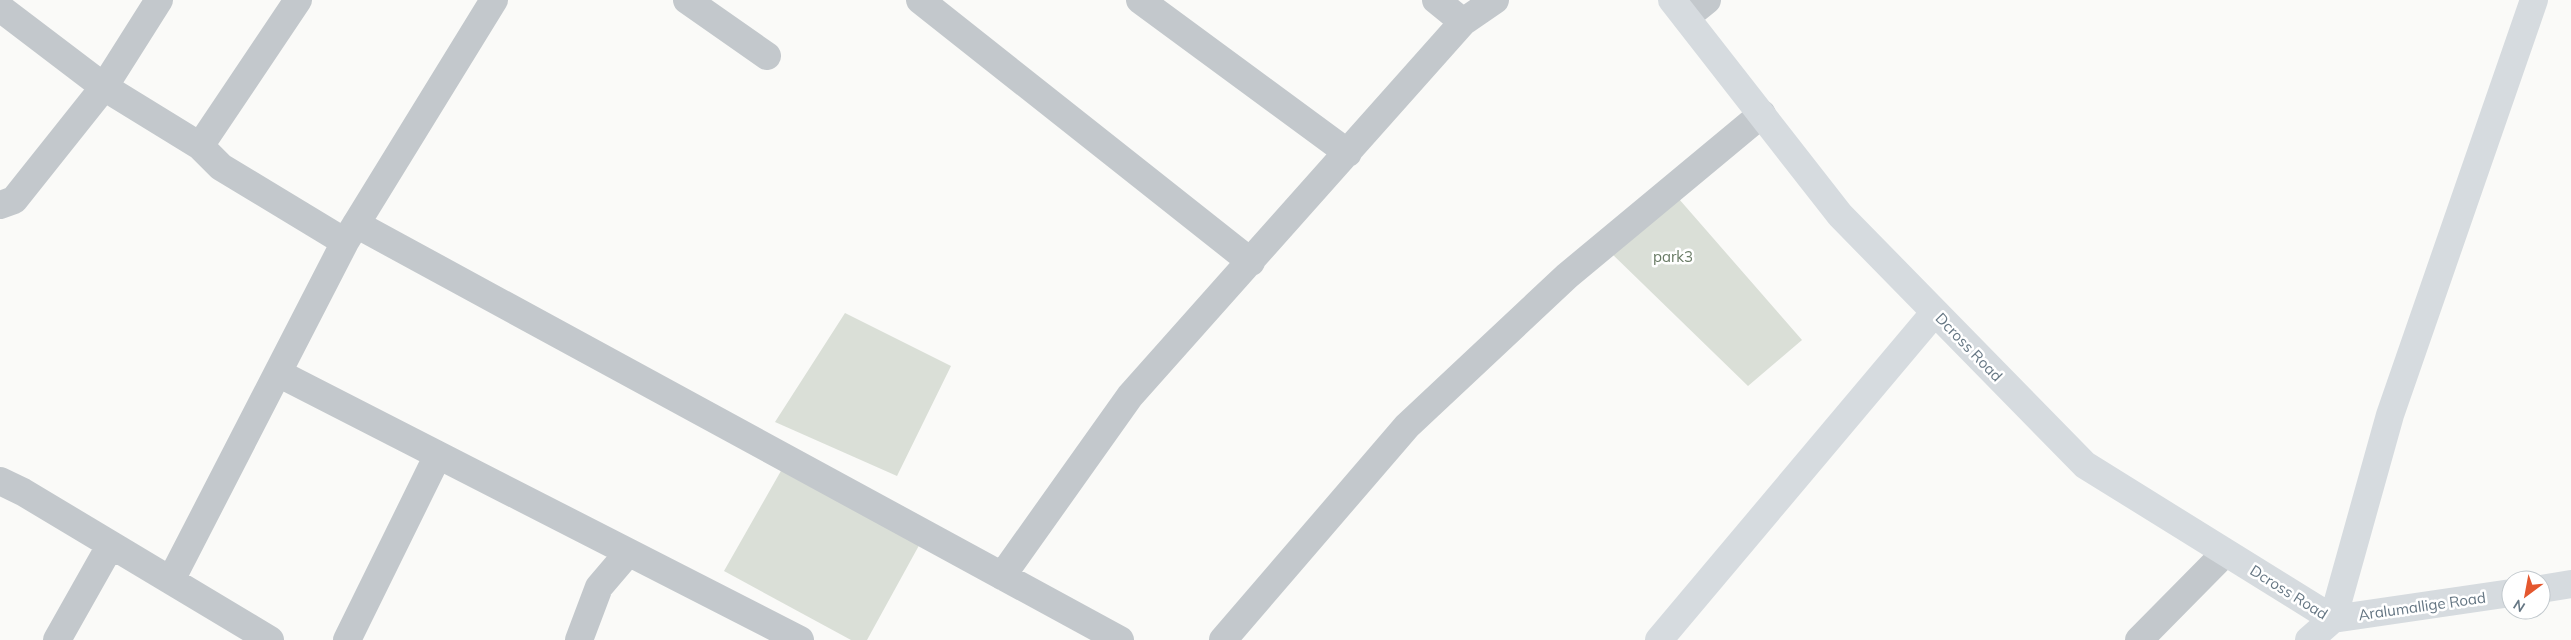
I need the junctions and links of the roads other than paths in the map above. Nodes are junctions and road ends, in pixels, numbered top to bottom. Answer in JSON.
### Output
{"nodes":[{"id":1,"x":159,"y":0,"type":"edge"},
{"id":2,"x":298,"y":0,"type":"edge"},
{"id":3,"x":494,"y":0,"type":"edge"},
{"id":4,"x":687,"y":0,"type":"edge"},
{"id":5,"x":920,"y":0,"type":"edge"},
{"id":6,"x":1140,"y":0,"type":"edge"},
{"id":7,"x":1436,"y":0,"type":"edge"},
{"id":8,"x":1495,"y":0,"type":"edge"},
{"id":9,"x":1707,"y":0,"type":"edge"},
{"id":10,"x":2534,"y":0,"type":"edge"},
{"id":11,"x":0,"y":8,"type":"edge"},
{"id":12,"x":1679,"y":8,"type":"edge"},
{"id":13,"x":1463,"y":22,"type":"junction"},
{"id":14,"x":767,"y":56,"type":"dead end"},
{"id":15,"x":104,"y":87,"type":"junction"},
{"id":16,"x":1762,"y":114,"type":"junction"},
{"id":17,"x":200,"y":146,"type":"junction"},
{"id":18,"x":1348,"y":153,"type":"junction"},
{"id":19,"x":0,"y":205,"type":"edge"},
{"id":20,"x":350,"y":233,"type":"junction"},
{"id":21,"x":1251,"y":262,"type":"junction"},
{"id":22,"x":1935,"y":312,"type":"junction"},
{"id":23,"x":278,"y":373,"type":"junction"},
{"id":24,"x":438,"y":455,"type":"junction"},
{"id":25,"x":0,"y":481,"type":"edge"},
{"id":26,"x":110,"y":546,"type":"junction"},
{"id":27,"x":628,"y":552,"type":"junction"},
{"id":28,"x":2226,"y":552,"type":"junction"},
{"id":29,"x":1002,"y":576,"type":"junction"},
{"id":30,"x":171,"y":580,"type":"junction"},
{"id":31,"x":2571,"y":584,"type":"edge"},
{"id":32,"x":2551,"y":587,"type":"edge"},
{"id":33,"x":2501,"y":594,"type":"edge"},
{"id":34,"x":2333,"y":619,"type":"junction"},
{"id":35,"x":57,"y":640,"type":"edge"},
{"id":36,"x":270,"y":640,"type":"edge"},
{"id":37,"x":347,"y":640,"type":"edge"},
{"id":38,"x":580,"y":640,"type":"edge"},
{"id":39,"x":800,"y":640,"type":"edge"},
{"id":40,"x":1120,"y":640,"type":"edge"},
{"id":41,"x":1223,"y":640,"type":"edge"},
{"id":42,"x":1659,"y":640,"type":"edge"},
{"id":43,"x":2139,"y":640,"type":"edge"},
{"id":44,"x":2309,"y":640,"type":"edge"}],
"edges":[{"from":1,"to":15,"type":"street"},
{"from":2,"to":17,"type":"street"},
{"from":3,"to":20,"type":"street"},
{"from":4,"to":14,"type":"street"},
{"from":5,"to":21,"type":"street"},
{"from":6,"to":18,"type":"street"},
{"from":7,"to":13,"type":"street"},
{"from":8,"to":13,"type":"street"},
{"from":9,"to":12,"type":"street"},
{"from":10,"to":34,"type":"main road"},
{"from":11,"to":15,"type":"street"},
{"from":12,"to":16,"type":"main road","name":"Dcross Road"},
{"from":13,"to":18,"type":"street"},
{"from":15,"to":17,"type":"street"},
{"from":15,"to":19,"type":"street"},
{"from":16,"to":22,"type":"main road","name":"Dcross Road"},
{"from":16,"to":41,"type":"street"},
{"from":17,"to":20,"type":"street"},
{"from":18,"to":21,"type":"street"},
{"from":20,"to":23,"type":"street"},
{"from":20,"to":29,"type":"street"},
{"from":21,"to":29,"type":"street"},
{"from":22,"to":28,"type":"main road","name":"Dcross Road"},
{"from":22,"to":42,"type":"main road"},
{"from":23,"to":24,"type":"street"},
{"from":23,"to":30,"type":"street"},
{"from":24,"to":27,"type":"street"},
{"from":24,"to":37,"type":"street"},
{"from":25,"to":26,"type":"street"},
{"from":26,"to":30,"type":"street"},
{"from":26,"to":35,"type":"street"},
{"from":27,"to":38,"type":"street"},
{"from":27,"to":39,"type":"street"},
{"from":28,"to":34,"type":"main road","name":"Dcross Road"},
{"from":28,"to":43,"type":"street"},
{"from":29,"to":40,"type":"street"},
{"from":30,"to":36,"type":"street"},
{"from":31,"to":32,"type":"main road"},
{"from":33,"to":34,"type":"main road","name":"Aralumallige Road"},
{"from":34,"to":44,"type":"main road"}]}
